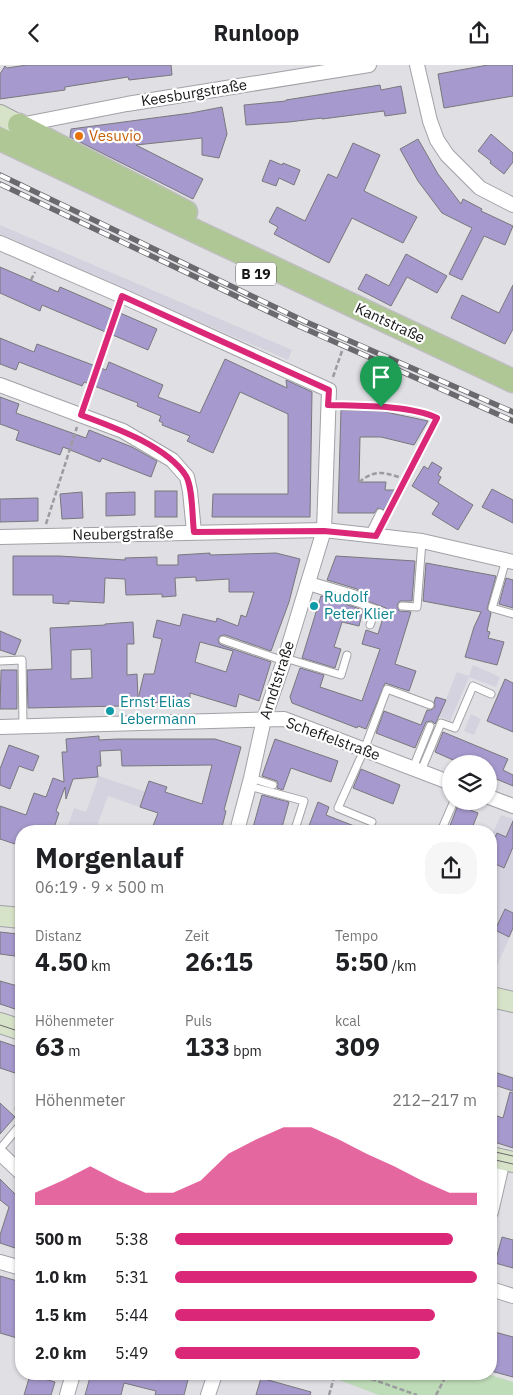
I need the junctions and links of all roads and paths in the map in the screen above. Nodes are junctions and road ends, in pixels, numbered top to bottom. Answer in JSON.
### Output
{"nodes":[{"id":1,"x":369,"y":65,"type":"edge"},
{"id":2,"x":417,"y":65,"type":"edge"},
{"id":3,"x":9,"y":120,"type":"edge"},
{"id":4,"x":0,"y":139,"type":"edge"},
{"id":5,"x":0,"y":153,"type":"edge"},
{"id":6,"x":513,"y":205,"type":"edge"},
{"id":7,"x":0,"y":243,"type":"edge"},
{"id":8,"x":268,"y":266,"type":"junction"},
{"id":9,"x":122,"y":296,"type":"junction"},
{"id":10,"x":342,"y":351,"type":"dead end"},
{"id":11,"x":336,"y":368,"type":"dead end"},
{"id":12,"x":513,"y":381,"type":"edge"},
{"id":13,"x":0,"y":385,"type":"edge"},
{"id":14,"x":513,"y":395,"type":"edge"},
{"id":15,"x":328,"y":405,"type":"junction"},
{"id":16,"x":81,"y":415,"type":"junction"},
{"id":17,"x":405,"y":479,"type":"junction"},
{"id":18,"x":359,"y":482,"type":"dead end"},
{"id":19,"x":388,"y":511,"type":"dead end"},
{"id":20,"x":380,"y":513,"type":"dead end"},
{"id":21,"x":324,"y":531,"type":"junction"},
{"id":22,"x":194,"y":532,"type":"junction"},
{"id":23,"x":43,"y":535,"type":"junction"},
{"id":24,"x":369,"y":535,"type":"junction"},
{"id":25,"x":0,"y":537,"type":"edge"},
{"id":26,"x":422,"y":541,"type":"junction"},
{"id":27,"x":510,"y":561,"type":"edge"},
{"id":28,"x":307,"y":583,"type":"junction"},
{"id":29,"x":355,"y":594,"type":"dead end"},
{"id":30,"x":402,"y":606,"type":"dead end"},
{"id":31,"x":513,"y":614,"type":"edge"},
{"id":32,"x":370,"y":625,"type":"dead end"},
{"id":33,"x":223,"y":640,"type":"dead end"},
{"id":34,"x":347,"y":655,"type":"dead end"},
{"id":35,"x":285,"y":659,"type":"junction"},
{"id":36,"x":0,"y":661,"type":"edge"},
{"id":37,"x":491,"y":694,"type":"dead end"},
{"id":38,"x":430,"y":705,"type":"dead end"},
{"id":39,"x":264,"y":719,"type":"junction"},
{"id":40,"x":23,"y":726,"type":"junction"},
{"id":41,"x":430,"y":726,"type":"dead end"},
{"id":42,"x":0,"y":727,"type":"edge"},
{"id":43,"x":364,"y":750,"type":"junction"},
{"id":44,"x":417,"y":770,"type":"junction"},
{"id":45,"x":442,"y":780,"type":"edge"},
{"id":46,"x":250,"y":782,"type":"junction"},
{"id":47,"x":273,"y":785,"type":"dead end"},
{"id":48,"x":497,"y":800,"type":"edge"},
{"id":49,"x":513,"y":806,"type":"edge"},
{"id":50,"x":450,"y":810,"type":"edge"},
{"id":51,"x":372,"y":822,"type":"dead end"},
{"id":52,"x":239,"y":825,"type":"edge"},
{"id":53,"x":296,"y":825,"type":"edge"},
{"id":54,"x":444,"y":825,"type":"edge"},
{"id":55,"x":0,"y":916,"type":"edge"},
{"id":56,"x":15,"y":917,"type":"edge"},
{"id":57,"x":497,"y":998,"type":"edge"},
{"id":58,"x":513,"y":1002,"type":"edge"},
{"id":59,"x":0,"y":1023,"type":"edge"},
{"id":60,"x":15,"y":1028,"type":"edge"},
{"id":61,"x":15,"y":1131,"type":"edge"},
{"id":62,"x":0,"y":1149,"type":"edge"},
{"id":63,"x":0,"y":1153,"type":"edge"},
{"id":64,"x":503,"y":1160,"type":"edge"},
{"id":65,"x":15,"y":1167,"type":"edge"},
{"id":66,"x":497,"y":1186,"type":"edge"},
{"id":67,"x":0,"y":1262,"type":"edge"},
{"id":68,"x":15,"y":1266,"type":"edge"},
{"id":69,"x":497,"y":1291,"type":"edge"},
{"id":70,"x":513,"y":1296,"type":"edge"},
{"id":71,"x":71,"y":1380,"type":"edge"},
{"id":72,"x":212,"y":1380,"type":"edge"},
{"id":73,"x":333,"y":1380,"type":"edge"},
{"id":74,"x":374,"y":1380,"type":"edge"},
{"id":75,"x":444,"y":1380,"type":"edge"},
{"id":76,"x":67,"y":1395,"type":"edge"},
{"id":77,"x":208,"y":1395,"type":"edge"},
{"id":78,"x":329,"y":1395,"type":"edge"},
{"id":79,"x":417,"y":1395,"type":"edge"},
{"id":80,"x":436,"y":1395,"type":"edge"}],
"edges":[{"from":1,"to":3,"type":"street","name":"Keesburgstraße"},
{"from":2,"to":6,"type":"street"},
{"from":3,"to":8,"type":"main road"},
{"from":4,"to":8,"type":"main road","number":"B 19"},
{"from":5,"to":14,"type":"main road","number":"B 19"},
{"from":7,"to":9,"type":"street"},
{"from":8,"to":12,"type":"main road","name":"Kantstraße","number":"B 19"},
{"from":9,"to":15,"type":"street"},
{"from":9,"to":16,"type":"path"},
{"from":10,"to":11,"type":"path"},
{"from":13,"to":16,"type":"street"},
{"from":15,"to":17,"type":"path"},
{"from":15,"to":21,"type":"street","name":"Arndtstraße"},
{"from":16,"to":22,"type":"street"},
{"from":16,"to":23,"type":"path"},
{"from":17,"to":18,"type":"path"},
{"from":17,"to":19,"type":"path"},
{"from":20,"to":24,"type":"lane"},
{"from":21,"to":22,"type":"street","name":"Neubergstraße"},
{"from":21,"to":24,"type":"street","name":"Neubergstraße"},
{"from":21,"to":28,"type":"street","name":"Arndtstraße"},
{"from":22,"to":23,"type":"street","name":"Neubergstraße"},
{"from":23,"to":25,"type":"street","name":"Neubergstraße"},
{"from":24,"to":26,"type":"street","name":"Neubergstraße"},
{"from":26,"to":27,"type":"street","name":"Neubergstraße"},
{"from":26,"to":30,"type":"lane"},
{"from":27,"to":31,"type":"lane"},
{"from":28,"to":29,"type":"lane"},
{"from":28,"to":32,"type":"lane"},
{"from":28,"to":35,"type":"street","name":"Arndtstraße"},
{"from":33,"to":35,"type":"lane"},
{"from":34,"to":35,"type":"lane"},
{"from":35,"to":39,"type":"street","name":"Arndtstraße"},
{"from":36,"to":40,"type":"lane"},
{"from":37,"to":44,"type":"lane"},
{"from":38,"to":43,"type":"lane"},
{"from":39,"to":40,"type":"street","name":"Scheffelstraße"},
{"from":39,"to":43,"type":"street","name":"Scheffelstraße"},
{"from":39,"to":46,"type":"street","name":"Arndtstraße"},
{"from":40,"to":42,"type":"street","name":"Scheffelstraße"},
{"from":41,"to":44,"type":"lane"},
{"from":43,"to":44,"type":"street","name":"Scheffelstraße"},
{"from":43,"to":51,"type":"lane"},
{"from":44,"to":45,"type":"street","name":"Scheffelstraße"},
{"from":46,"to":47,"type":"lane"},
{"from":46,"to":52,"type":"street","name":"Arndtstraße"},
{"from":46,"to":53,"type":"lane"},
{"from":48,"to":49,"type":"street"},
{"from":50,"to":54,"type":"lane"},
{"from":55,"to":56,"type":"street"},
{"from":57,"to":58,"type":"street"},
{"from":59,"to":60,"type":"street"},
{"from":61,"to":62,"type":"lane"},
{"from":63,"to":65,"type":"street"},
{"from":64,"to":66,"type":"street"},
{"from":67,"to":68,"type":"street"},
{"from":69,"to":70,"type":"street"},
{"from":71,"to":76,"type":"street"},
{"from":72,"to":77,"type":"street"},
{"from":73,"to":78,"type":"path"},
{"from":74,"to":79,"type":"path"},
{"from":75,"to":80,"type":"path"}]}
